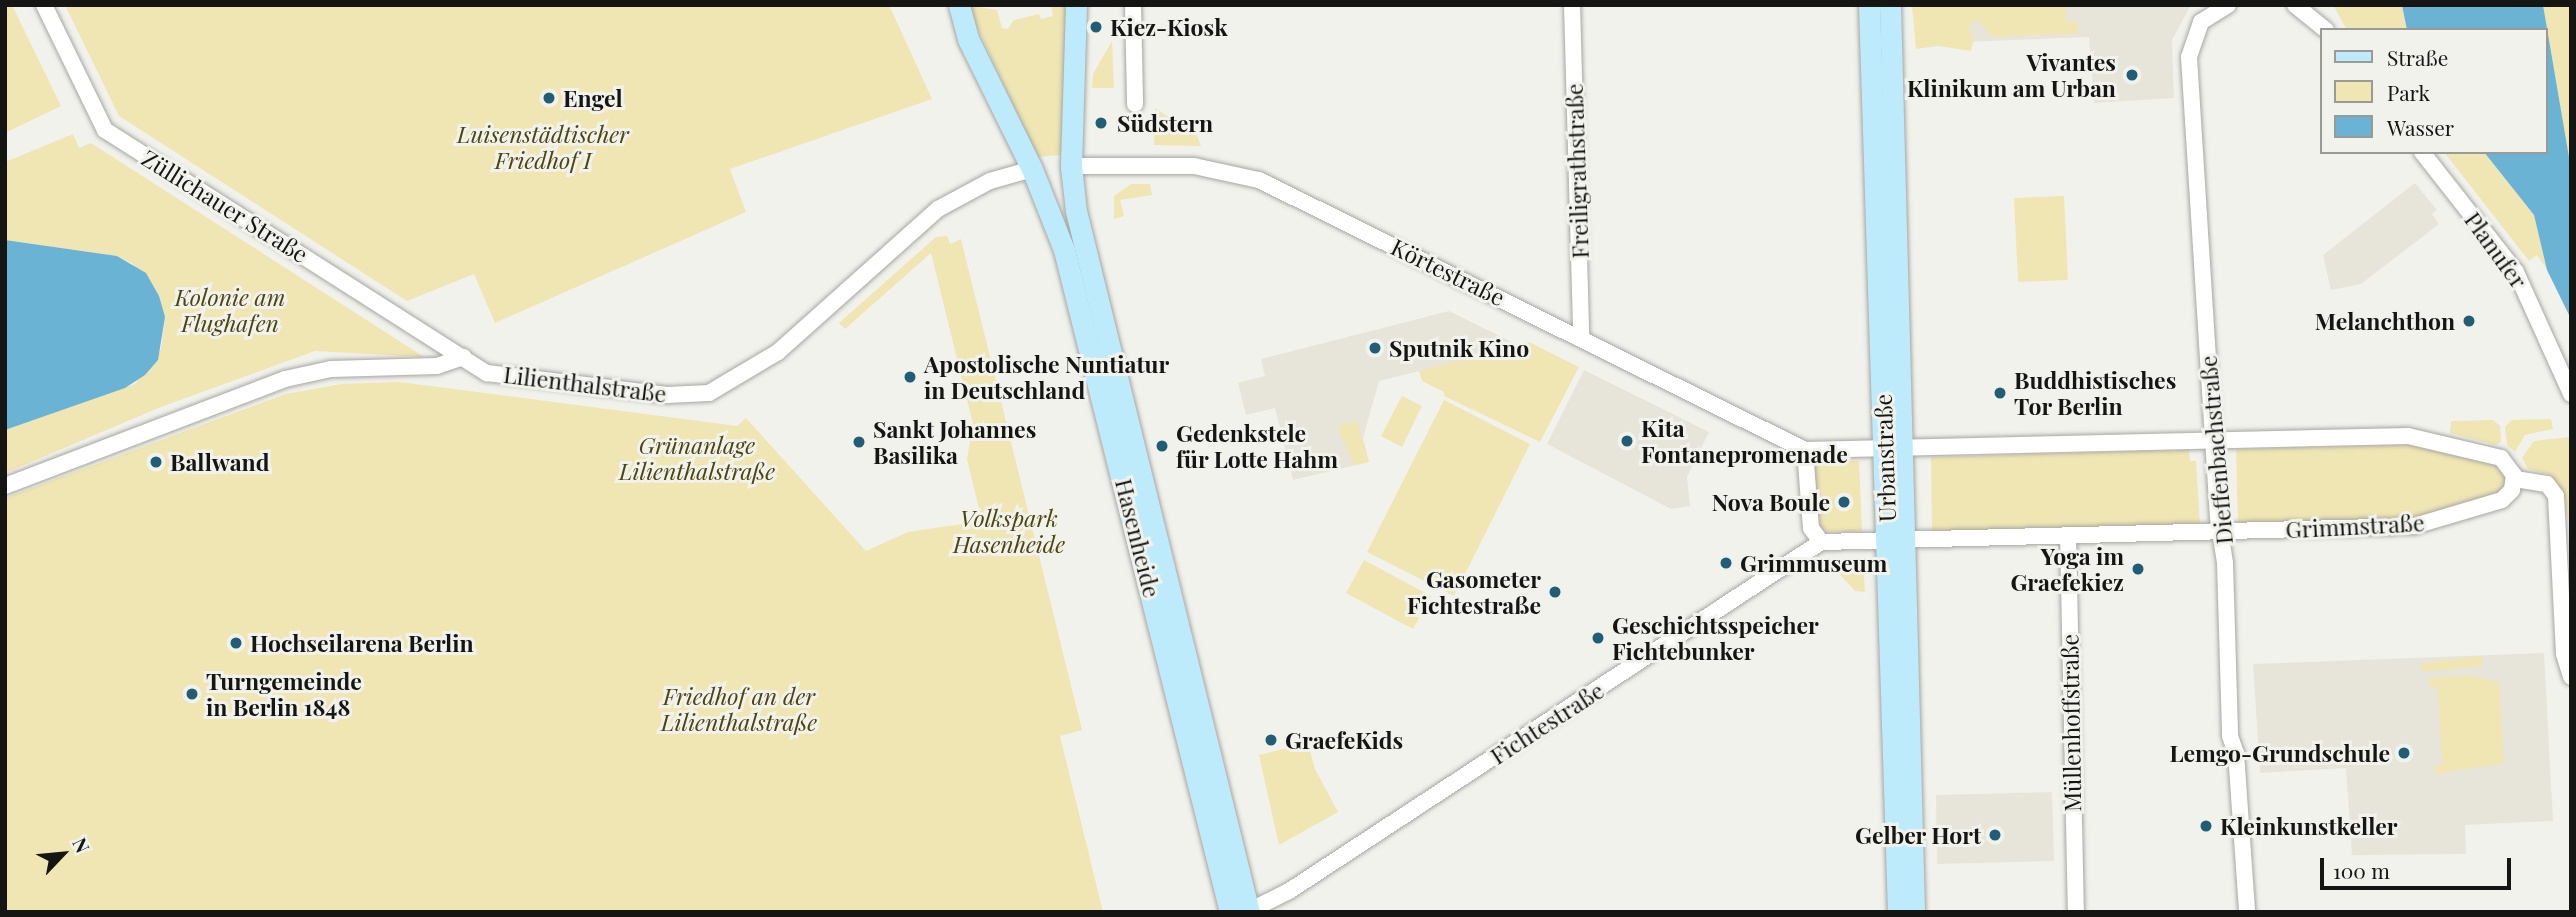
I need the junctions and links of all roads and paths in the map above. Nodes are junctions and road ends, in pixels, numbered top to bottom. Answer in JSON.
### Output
{"nodes":[{"id":1,"x":44,"y":5,"type":"edge"},
{"id":2,"x":959,"y":5,"type":"edge"},
{"id":3,"x":1076,"y":5,"type":"edge"},
{"id":4,"x":1133,"y":5,"type":"edge"},
{"id":5,"x":1572,"y":5,"type":"edge"},
{"id":6,"x":1869,"y":5,"type":"edge"},
{"id":7,"x":1890,"y":5,"type":"edge"},
{"id":8,"x":2228,"y":5,"type":"edge"},
{"id":9,"x":2295,"y":5,"type":"edge"},
{"id":10,"x":2324,"y":28,"type":"edge"},
{"id":11,"x":1135,"y":104,"type":"dead end"},
{"id":12,"x":2424,"y":154,"type":"edge"},
{"id":13,"x":1071,"y":166,"type":"junction"},
{"id":14,"x":1032,"y":169,"type":"junction"},
{"id":15,"x":1076,"y":211,"type":"junction"},
{"id":16,"x":1052,"y":217,"type":"junction"},
{"id":17,"x":1581,"y":337,"type":"junction"},
{"id":18,"x":463,"y":357,"type":"junction"},
{"id":19,"x":2571,"y":394,"type":"edge"},
{"id":20,"x":2214,"y":442,"type":"junction"},
{"id":21,"x":1805,"y":450,"type":"junction"},
{"id":22,"x":1894,"y":450,"type":"junction"},
{"id":23,"x":2515,"y":479,"type":"junction"},
{"id":24,"x":5,"y":486,"type":"edge"},
{"id":25,"x":2221,"y":531,"type":"junction"},
{"id":26,"x":2068,"y":535,"type":"junction"},
{"id":27,"x":1897,"y":540,"type":"junction"},
{"id":28,"x":1821,"y":542,"type":"junction"},
{"id":29,"x":2571,"y":677,"type":"edge"},
{"id":30,"x":1249,"y":911,"type":"edge"},
{"id":31,"x":1230,"y":912,"type":"edge"},
{"id":32,"x":1898,"y":912,"type":"edge"},
{"id":33,"x":1914,"y":912,"type":"edge"},
{"id":34,"x":2076,"y":912,"type":"edge"},
{"id":35,"x":2247,"y":912,"type":"edge"}],
"edges":[{"from":1,"to":18,"type":"street","name":"Züllichauer Straße"},
{"from":2,"to":14,"type":"main road"},
{"from":3,"to":13,"type":"main road"},
{"from":4,"to":11,"type":"street"},
{"from":5,"to":17,"type":"street","name":"Freiligrathstraße"},
{"from":6,"to":22,"type":"main road","name":"Urbanstraße"},
{"from":7,"to":22,"type":"main road","name":"Urbanstraße"},
{"from":8,"to":20,"type":"street","name":"Dieffenbachstraße"},
{"from":9,"to":10,"type":"street"},
{"from":12,"to":19,"type":"street","name":"Planufer"},
{"from":13,"to":14,"type":"main road"},
{"from":13,"to":15,"type":"main road","name":"Hasenheide"},
{"from":13,"to":17,"type":"street","name":"Körtestraße"},
{"from":14,"to":16,"type":"main road","name":"Hasenheide"},
{"from":14,"to":18,"type":"street","name":"Lilienthalstraße"},
{"from":15,"to":16,"type":"main road"},
{"from":15,"to":30,"type":"main road","name":"Hasenheide"},
{"from":16,"to":31,"type":"main road","name":"Hasenheide"},
{"from":17,"to":21,"type":"street","name":"Körtestraße"},
{"from":18,"to":24,"type":"street"},
{"from":20,"to":22,"type":"street"},
{"from":20,"to":23,"type":"street"},
{"from":20,"to":25,"type":"street","name":"Dieffenbachstraße"},
{"from":21,"to":22,"type":"street","name":"Körtestraße"},
{"from":21,"to":28,"type":"street"},
{"from":22,"to":27,"type":"main road","name":"Urbanstraße"},
{"from":23,"to":25,"type":"street","name":"Grimmstraße"},
{"from":23,"to":29,"type":"street"},
{"from":25,"to":26,"type":"street","name":"Grimmstraße"},
{"from":25,"to":35,"type":"street","name":"Dieffenbachstraße"},
{"from":26,"to":27,"type":"street","name":"Grimmstraße"},
{"from":26,"to":34,"type":"street","name":"Müllenhoffstraße"},
{"from":27,"to":28,"type":"street"},
{"from":27,"to":32,"type":"main road","name":"Urbanstraße"},
{"from":27,"to":33,"type":"main road","name":"Urbanstraße"},
{"from":28,"to":30,"type":"street","name":"Fichtestraße"}]}
